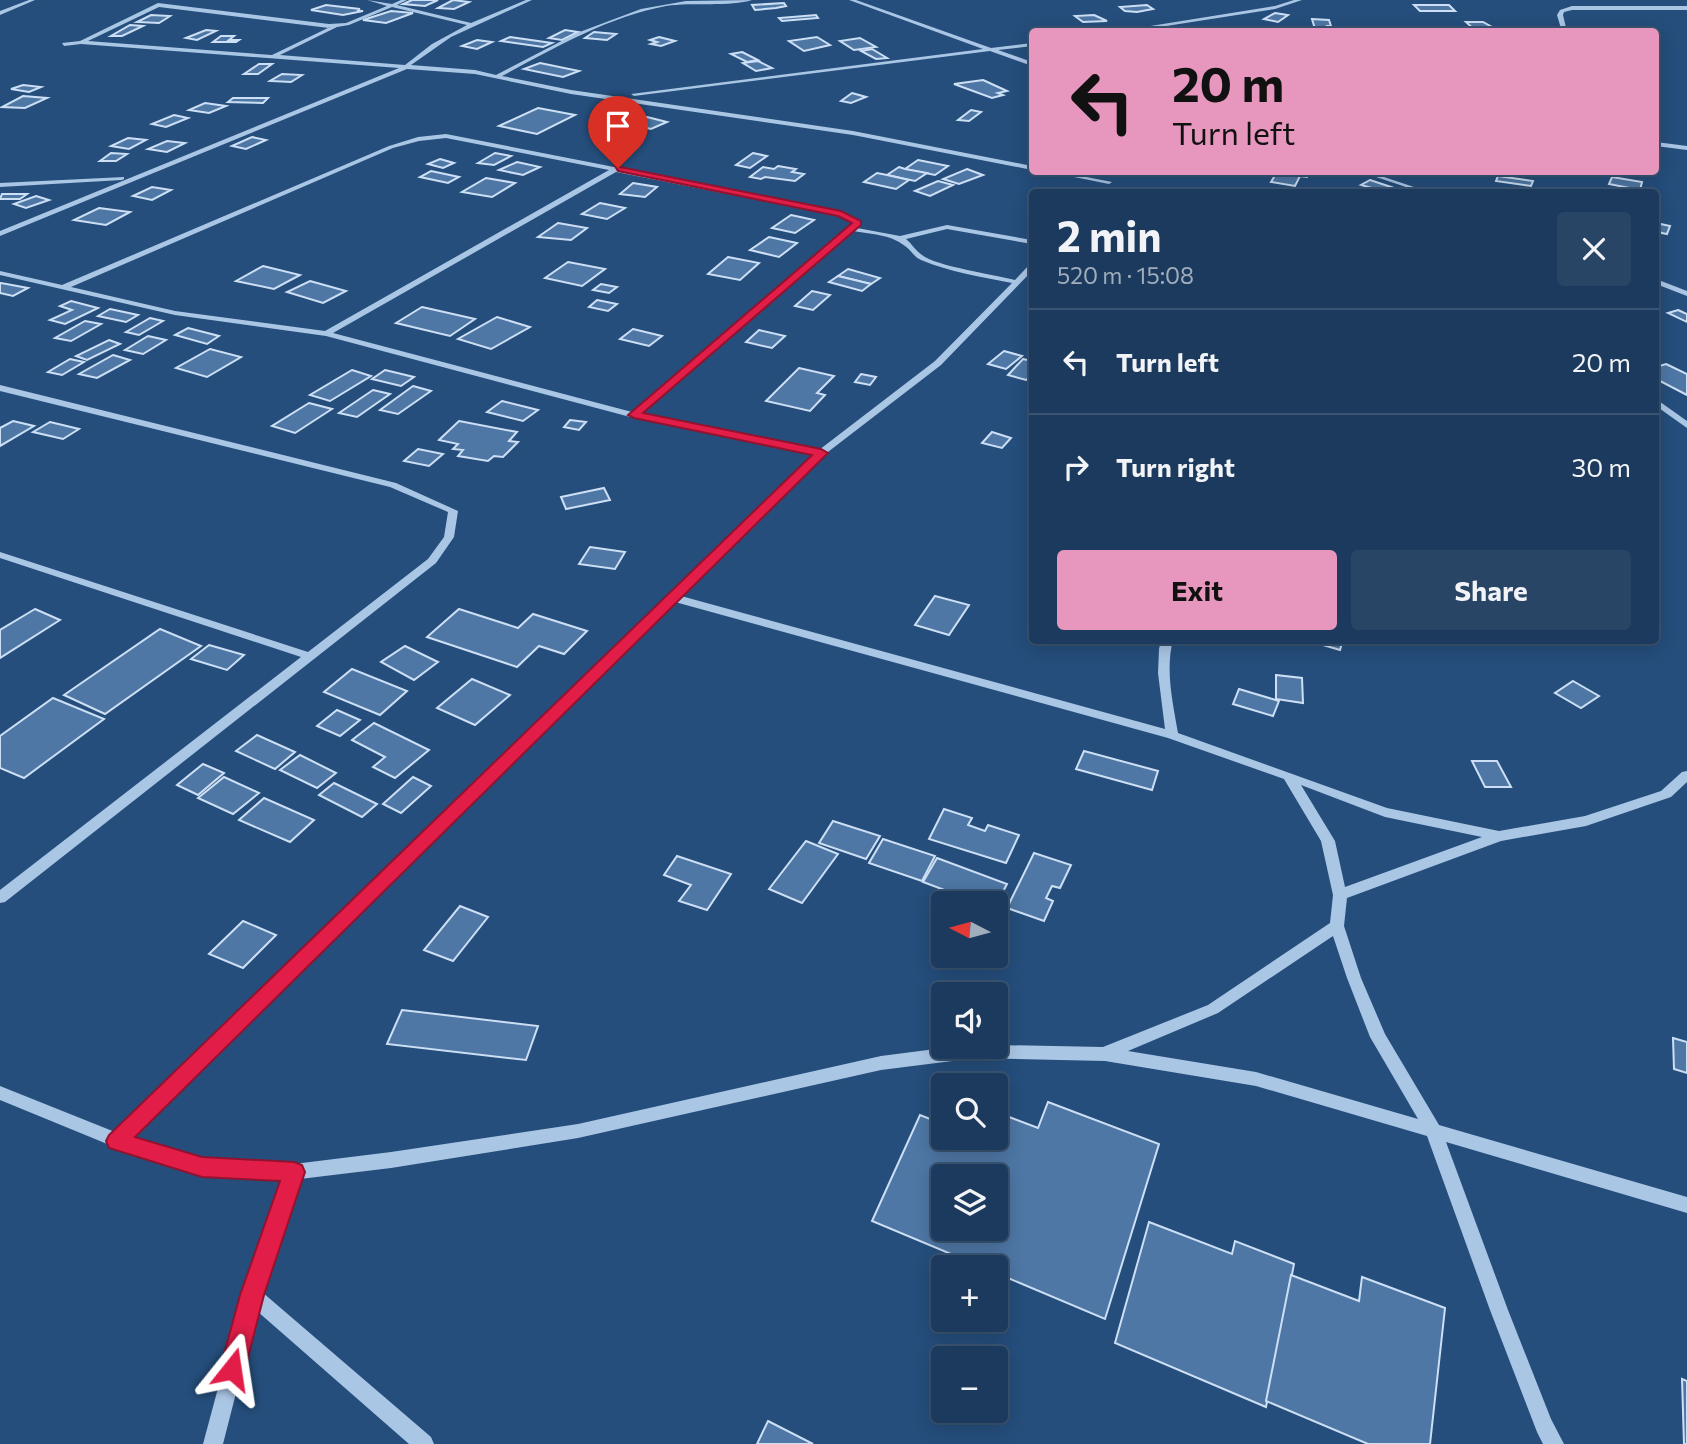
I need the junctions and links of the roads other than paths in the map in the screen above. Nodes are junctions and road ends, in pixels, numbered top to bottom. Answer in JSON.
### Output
{"nodes":[{"id":1,"x":33,"y":0,"type":"edge"},
{"id":2,"x":369,"y":0,"type":"edge"},
{"id":3,"x":405,"y":0,"type":"edge"},
{"id":4,"x":530,"y":0,"type":"edge"},
{"id":5,"x":750,"y":0,"type":"edge"},
{"id":6,"x":851,"y":0,"type":"edge"},
{"id":7,"x":1299,"y":0,"type":"edge"},
{"id":8,"x":394,"y":5,"type":"junction"},
{"id":9,"x":1687,"y":8,"type":"edge"},
{"id":10,"x":0,"y":13,"type":"edge"},
{"id":11,"x":341,"y":24,"type":"junction"},
{"id":12,"x":471,"y":24,"type":"junction"},
{"id":13,"x":1141,"y":28,"type":"edge"},
{"id":14,"x":1564,"y":28,"type":"edge"},
{"id":15,"x":80,"y":42,"type":"junction"},
{"id":16,"x":64,"y":44,"type":"dead end"},
{"id":17,"x":1029,"y":44,"type":"edge"},
{"id":18,"x":993,"y":50,"type":"junction"},
{"id":19,"x":271,"y":57,"type":"junction"},
{"id":20,"x":1029,"y":63,"type":"edge"},
{"id":21,"x":406,"y":66,"type":"junction"},
{"id":22,"x":498,"y":76,"type":"junction"},
{"id":23,"x":616,"y":96,"type":"junction"},
{"id":24,"x":1659,"y":144,"type":"edge"},
{"id":25,"x":1687,"y":148,"type":"edge"},
{"id":26,"x":1029,"y":167,"type":"edge"},
{"id":27,"x":618,"y":168,"type":"junction"},
{"id":28,"x":1068,"y":175,"type":"edge"},
{"id":29,"x":1378,"y":175,"type":"edge"},
{"id":30,"x":133,"y":178,"type":"junction"},
{"id":31,"x":0,"y":185,"type":"edge"},
{"id":32,"x":1103,"y":189,"type":"edge"},
{"id":33,"x":1420,"y":189,"type":"edge"},
{"id":34,"x":852,"y":229,"type":"junction"},
{"id":35,"x":0,"y":234,"type":"edge"},
{"id":36,"x":902,"y":238,"type":"junction"},
{"id":37,"x":1029,"y":241,"type":"edge"},
{"id":38,"x":1029,"y":270,"type":"edge"},
{"id":39,"x":0,"y":273,"type":"edge"},
{"id":40,"x":1016,"y":282,"type":"junction"},
{"id":41,"x":1659,"y":282,"type":"edge"},
{"id":42,"x":61,"y":288,"type":"junction"},
{"id":43,"x":1687,"y":294,"type":"edge"},
{"id":44,"x":327,"y":334,"type":"junction"},
{"id":45,"x":0,"y":388,"type":"edge"},
{"id":46,"x":1659,"y":404,"type":"edge"},
{"id":47,"x":634,"y":415,"type":"junction"},
{"id":48,"x":1687,"y":425,"type":"edge"},
{"id":49,"x":821,"y":453,"type":"junction"},
{"id":50,"x":0,"y":555,"type":"edge"},
{"id":51,"x":674,"y":598,"type":"junction"},
{"id":52,"x":1165,"y":644,"type":"edge"},
{"id":53,"x":309,"y":656,"type":"junction"},
{"id":54,"x":1172,"y":735,"type":"junction"},
{"id":55,"x":1687,"y":775,"type":"edge"},
{"id":56,"x":1289,"y":776,"type":"junction"},
{"id":57,"x":1499,"y":836,"type":"junction"},
{"id":58,"x":1339,"y":895,"type":"junction"},
{"id":59,"x":0,"y":898,"type":"edge"},
{"id":60,"x":1338,"y":926,"type":"junction"},
{"id":61,"x":1105,"y":1054,"type":"junction"},
{"id":62,"x":0,"y":1093,"type":"edge"},
{"id":63,"x":1434,"y":1132,"type":"junction"},
{"id":64,"x":117,"y":1141,"type":"junction"},
{"id":65,"x":294,"y":1172,"type":"junction"},
{"id":66,"x":1687,"y":1205,"type":"edge"},
{"id":67,"x":252,"y":1295,"type":"junction"},
{"id":68,"x":213,"y":1444,"type":"edge"},
{"id":69,"x":424,"y":1444,"type":"edge"},
{"id":70,"x":1554,"y":1444,"type":"edge"}],
"edges":[{"from":1,"to":10,"type":"street"},
{"from":2,"to":8,"type":"street"},
{"from":3,"to":8,"type":"street"},
{"from":4,"to":12,"type":"street"},
{"from":5,"to":22,"type":"street"},
{"from":6,"to":18,"type":"street"},
{"from":7,"to":13,"type":"street"},
{"from":8,"to":11,"type":"street"},
{"from":8,"to":12,"type":"street"},
{"from":9,"to":14,"type":"street"},
{"from":11,"to":15,"type":"street"},
{"from":11,"to":19,"type":"street"},
{"from":12,"to":21,"type":"street"},
{"from":15,"to":16,"type":"street"},
{"from":15,"to":19,"type":"street"},
{"from":17,"to":18,"type":"street"},
{"from":18,"to":20,"type":"street"},
{"from":18,"to":23,"type":"street"},
{"from":19,"to":21,"type":"street"},
{"from":21,"to":22,"type":"street"},
{"from":21,"to":30,"type":"street"},
{"from":22,"to":23,"type":"street"},
{"from":23,"to":26,"type":"street"},
{"from":24,"to":25,"type":"street"},
{"from":27,"to":34,"type":"street"},
{"from":27,"to":42,"type":"street"},
{"from":27,"to":44,"type":"street"},
{"from":28,"to":32,"type":"street"},
{"from":29,"to":33,"type":"street"},
{"from":30,"to":31,"type":"street"},
{"from":30,"to":35,"type":"street"},
{"from":34,"to":36,"type":"street"},
{"from":34,"to":47,"type":"street"},
{"from":36,"to":37,"type":"street"},
{"from":36,"to":40,"type":"street"},
{"from":38,"to":40,"type":"street"},
{"from":39,"to":42,"type":"street"},
{"from":40,"to":49,"type":"street"},
{"from":41,"to":43,"type":"street"},
{"from":42,"to":44,"type":"street"},
{"from":44,"to":47,"type":"street"},
{"from":45,"to":53,"type":"street"},
{"from":46,"to":48,"type":"street"},
{"from":47,"to":49,"type":"street"},
{"from":49,"to":51,"type":"street"},
{"from":50,"to":53,"type":"street"},
{"from":51,"to":54,"type":"street"},
{"from":51,"to":64,"type":"street"},
{"from":52,"to":54,"type":"street"},
{"from":53,"to":59,"type":"street"},
{"from":54,"to":56,"type":"street"},
{"from":55,"to":57,"type":"street"},
{"from":56,"to":57,"type":"street"},
{"from":56,"to":58,"type":"street"},
{"from":57,"to":58,"type":"street"},
{"from":58,"to":60,"type":"street"},
{"from":60,"to":61,"type":"street"},
{"from":60,"to":63,"type":"street"},
{"from":61,"to":63,"type":"street"},
{"from":61,"to":65,"type":"street"},
{"from":62,"to":64,"type":"street"},
{"from":63,"to":66,"type":"street"},
{"from":63,"to":70,"type":"street"},
{"from":64,"to":65,"type":"street"},
{"from":65,"to":67,"type":"street"},
{"from":67,"to":68,"type":"street"},
{"from":67,"to":69,"type":"street"}]}
